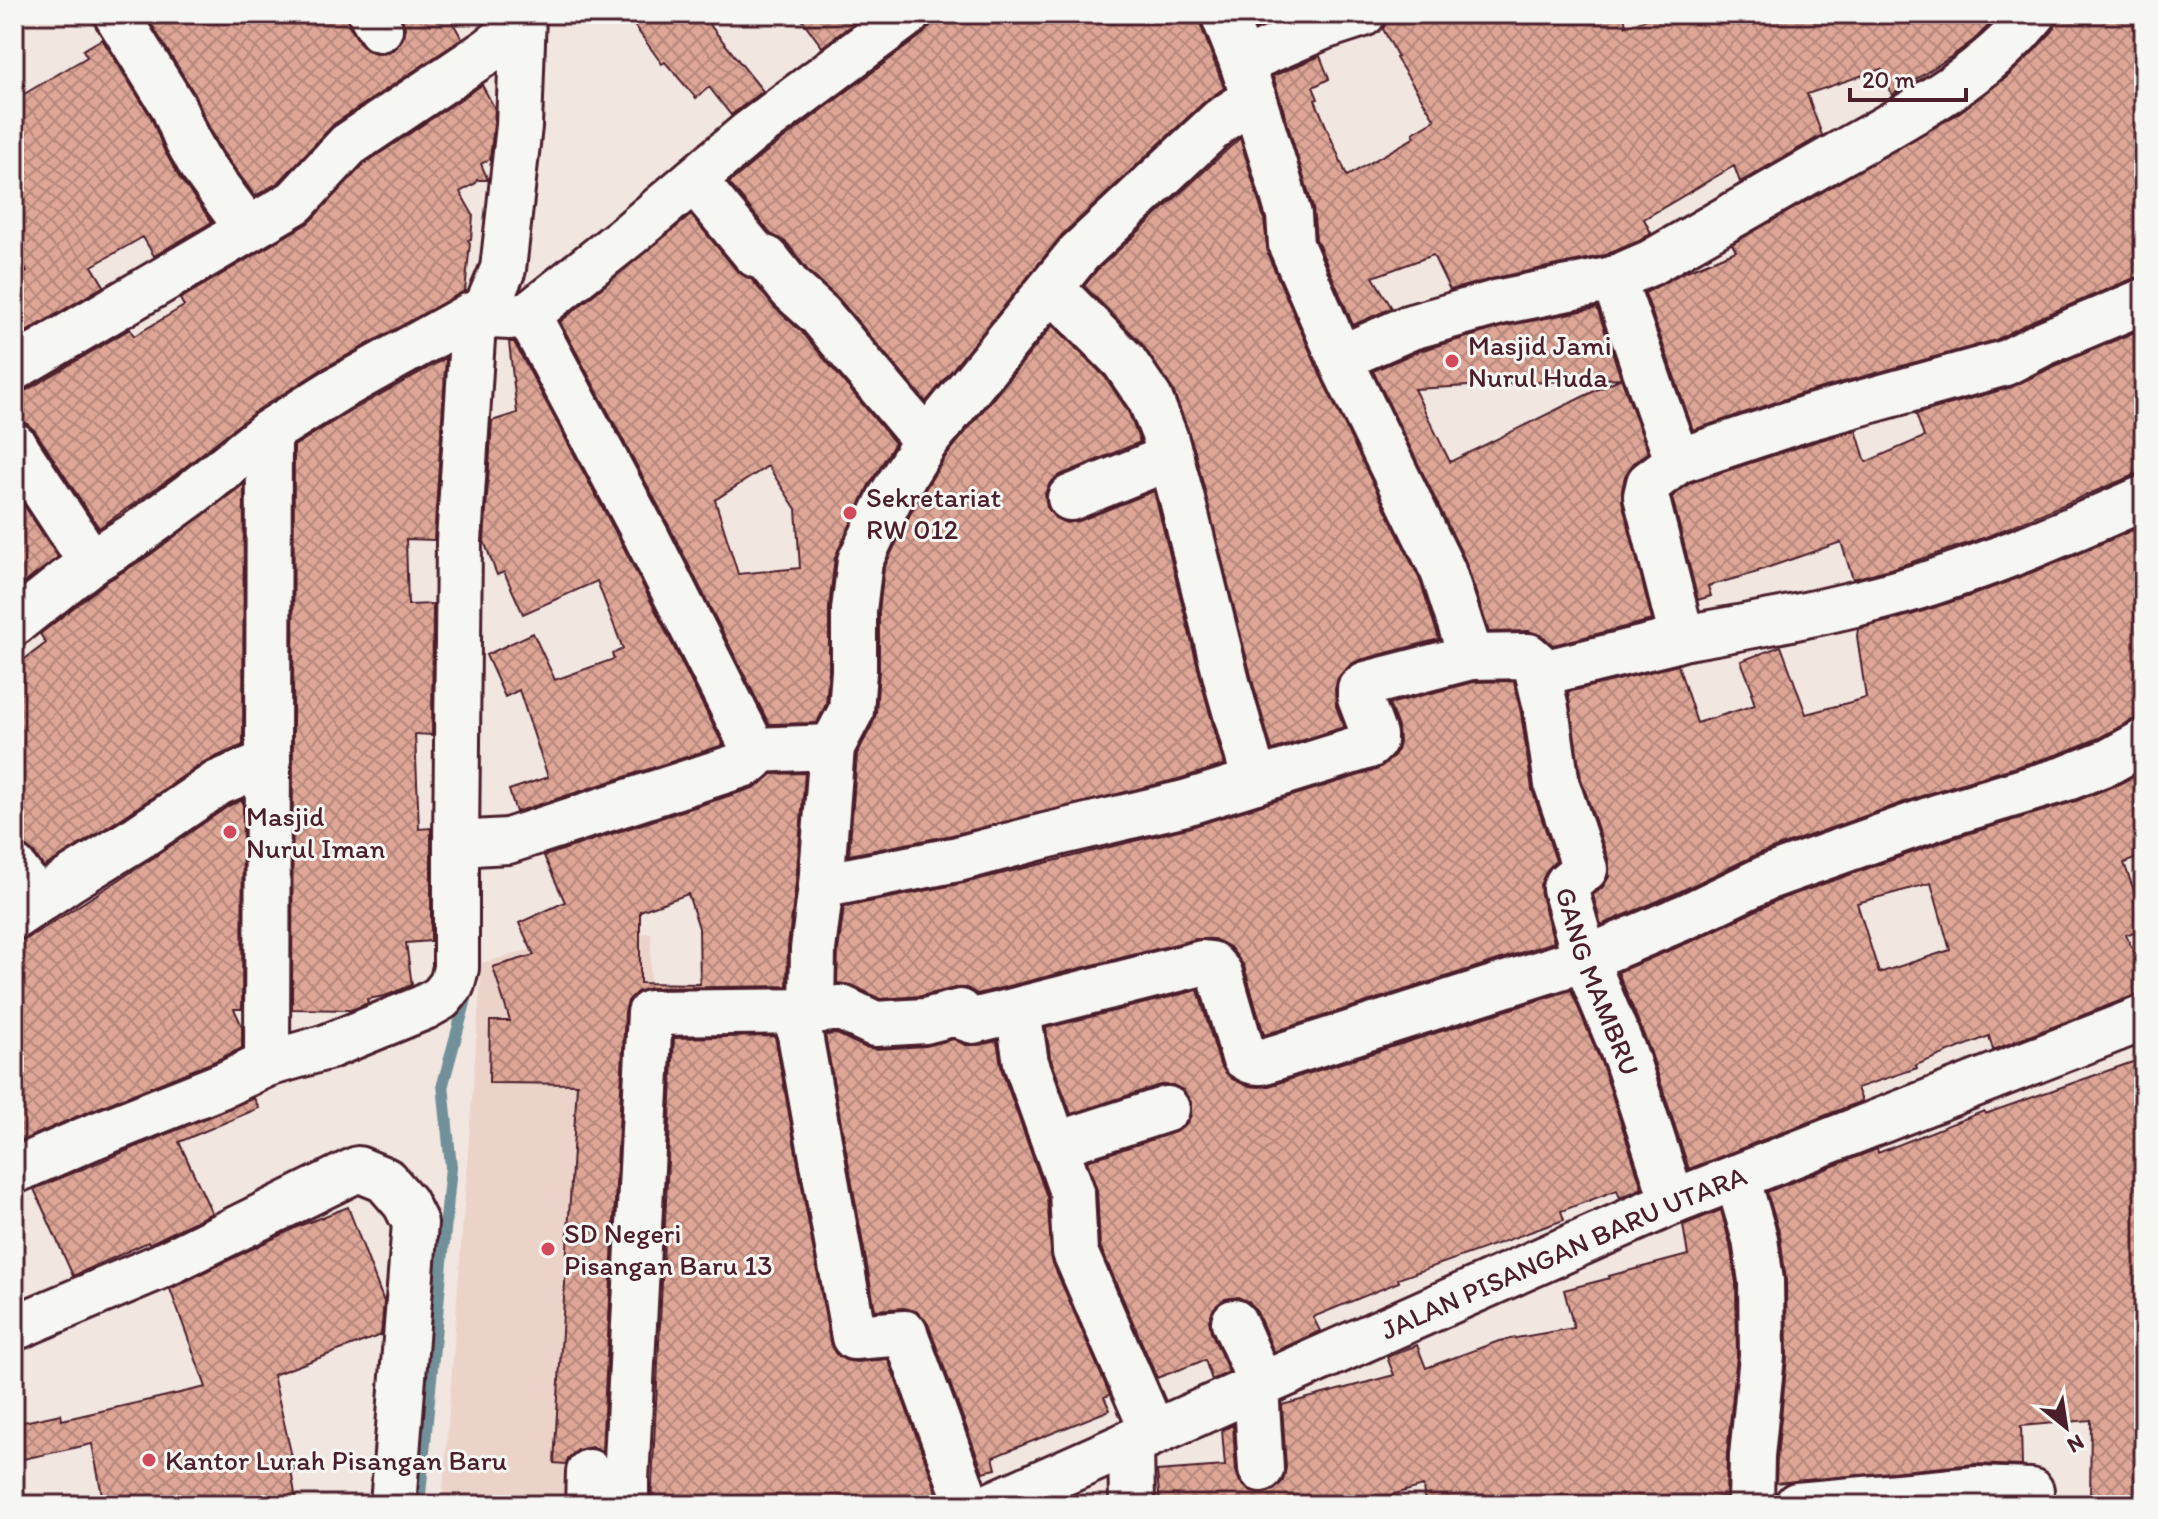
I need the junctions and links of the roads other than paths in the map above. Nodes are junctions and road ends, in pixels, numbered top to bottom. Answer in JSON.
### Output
{"nodes":[{"id":1,"x":116,"y":14,"type":"edge"},
{"id":2,"x":908,"y":14,"type":"edge"},
{"id":3,"x":1223,"y":14,"type":"edge"},
{"id":4,"x":1363,"y":14,"type":"edge"},
{"id":5,"x":2034,"y":14,"type":"edge"},
{"id":6,"x":523,"y":19,"type":"edge"},
{"id":7,"x":1248,"y":80,"type":"junction"},
{"id":8,"x":694,"y":180,"type":"junction"},
{"id":9,"x":248,"y":229,"type":"junction"},
{"id":10,"x":1613,"y":279,"type":"junction"},
{"id":11,"x":1051,"y":288,"type":"junction"},
{"id":12,"x":2144,"y":301,"type":"edge"},
{"id":13,"x":496,"y":315,"type":"junction"},
{"id":14,"x":1340,"y":358,"type":"junction"},
{"id":15,"x":14,"y":368,"type":"edge"},
{"id":16,"x":269,"y":432,"type":"junction"},
{"id":17,"x":926,"y":441,"type":"junction"},
{"id":18,"x":14,"y":445,"type":"edge"},
{"id":19,"x":1171,"y":457,"type":"junction"},
{"id":20,"x":1678,"y":461,"type":"junction"},
{"id":21,"x":1070,"y":498,"type":"dead end"},
{"id":22,"x":2144,"y":498,"type":"edge"},
{"id":23,"x":91,"y":562,"type":"junction"},
{"id":24,"x":14,"y":623,"type":"edge"},
{"id":25,"x":1682,"y":638,"type":"junction"},
{"id":26,"x":1471,"y":657,"type":"junction"},
{"id":27,"x":1538,"y":674,"type":"junction"},
{"id":28,"x":2144,"y":742,"type":"edge"},
{"id":29,"x":832,"y":747,"type":"junction"},
{"id":30,"x":754,"y":750,"type":"junction"},
{"id":31,"x":268,"y":762,"type":"junction"},
{"id":32,"x":1255,"y":781,"type":"junction"},
{"id":33,"x":477,"y":843,"type":"junction"},
{"id":34,"x":821,"y":886,"type":"junction"},
{"id":35,"x":22,"y":895,"type":"edge"},
{"id":36,"x":1585,"y":959,"type":"junction"},
{"id":37,"x":1018,"y":1011,"type":"junction"},
{"id":38,"x":804,"y":1012,"type":"junction"},
{"id":39,"x":2144,"y":1018,"type":"edge"},
{"id":40,"x":267,"y":1064,"type":"junction"},
{"id":41,"x":1167,"y":1109,"type":"dead end"},
{"id":42,"x":1055,"y":1145,"type":"junction"},
{"id":43,"x":14,"y":1171,"type":"edge"},
{"id":44,"x":1737,"y":1177,"type":"junction"},
{"id":45,"x":1673,"y":1202,"type":"junction"},
{"id":46,"x":1234,"y":1322,"type":"dead end"},
{"id":47,"x":14,"y":1328,"type":"edge"},
{"id":48,"x":1258,"y":1386,"type":"junction"},
{"id":49,"x":1142,"y":1437,"type":"junction"},
{"id":50,"x":1261,"y":1469,"type":"dead end"},
{"id":51,"x":2031,"y":1491,"type":"dead end"},
{"id":52,"x":393,"y":1505,"type":"edge"},
{"id":53,"x":626,"y":1505,"type":"edge"},
{"id":54,"x":968,"y":1505,"type":"edge"},
{"id":55,"x":991,"y":1505,"type":"edge"},
{"id":56,"x":1132,"y":1505,"type":"edge"},
{"id":57,"x":1751,"y":1505,"type":"edge"},
{"id":58,"x":1797,"y":1505,"type":"edge"}],
"edges":[{"from":1,"to":9,"type":"street"},
{"from":2,"to":8,"type":"street"},
{"from":3,"to":7,"type":"street"},
{"from":4,"to":7,"type":"street"},
{"from":5,"to":10,"type":"street"},
{"from":6,"to":9,"type":"street"},
{"from":6,"to":13,"type":"street"},
{"from":7,"to":11,"type":"street"},
{"from":7,"to":14,"type":"street"},
{"from":8,"to":13,"type":"street"},
{"from":8,"to":17,"type":"street"},
{"from":9,"to":15,"type":"street"},
{"from":10,"to":14,"type":"street"},
{"from":10,"to":20,"type":"street"},
{"from":11,"to":17,"type":"street"},
{"from":11,"to":19,"type":"street"},
{"from":12,"to":20,"type":"street"},
{"from":13,"to":16,"type":"street"},
{"from":13,"to":30,"type":"street"},
{"from":13,"to":33,"type":"street"},
{"from":14,"to":26,"type":"street"},
{"from":16,"to":23,"type":"street"},
{"from":16,"to":31,"type":"street"},
{"from":17,"to":29,"type":"street"},
{"from":18,"to":23,"type":"street"},
{"from":19,"to":21,"type":"street"},
{"from":19,"to":32,"type":"street"},
{"from":20,"to":25,"type":"street"},
{"from":22,"to":25,"type":"street"},
{"from":23,"to":24,"type":"street"},
{"from":25,"to":27,"type":"street"},
{"from":26,"to":27,"type":"street"},
{"from":26,"to":32,"type":"street"},
{"from":27,"to":36,"type":"street","name":"GANG MAMBRU"},
{"from":28,"to":36,"type":"street"},
{"from":29,"to":30,"type":"street"},
{"from":29,"to":34,"type":"street"},
{"from":30,"to":33,"type":"street"},
{"from":31,"to":35,"type":"street"},
{"from":31,"to":40,"type":"street"},
{"from":32,"to":34,"type":"street"},
{"from":33,"to":40,"type":"street"},
{"from":34,"to":38,"type":"street"},
{"from":36,"to":37,"type":"street"},
{"from":36,"to":45,"type":"street","name":"GANG MAMBRU"},
{"from":37,"to":38,"type":"street"},
{"from":37,"to":42,"type":"street"},
{"from":38,"to":53,"type":"street"},
{"from":38,"to":54,"type":"street"},
{"from":39,"to":44,"type":"street","name":"JALAN PISANGAN BARU UTARA"},
{"from":40,"to":43,"type":"street"},
{"from":41,"to":42,"type":"street"},
{"from":42,"to":49,"type":"street"},
{"from":44,"to":45,"type":"street","name":"JALAN PISANGAN BARU UTARA"},
{"from":44,"to":57,"type":"street"},
{"from":45,"to":48,"type":"street","name":"JALAN PISANGAN BARU UTARA"},
{"from":46,"to":48,"type":"street"},
{"from":47,"to":52,"type":"street"},
{"from":48,"to":49,"type":"street","name":"JALAN PISANGAN BARU UTARA"},
{"from":48,"to":50,"type":"street"},
{"from":49,"to":55,"type":"street","name":"JALAN PISANGAN BARU UTARA"},
{"from":49,"to":56,"type":"street"},
{"from":51,"to":58,"type":"street"}]}
